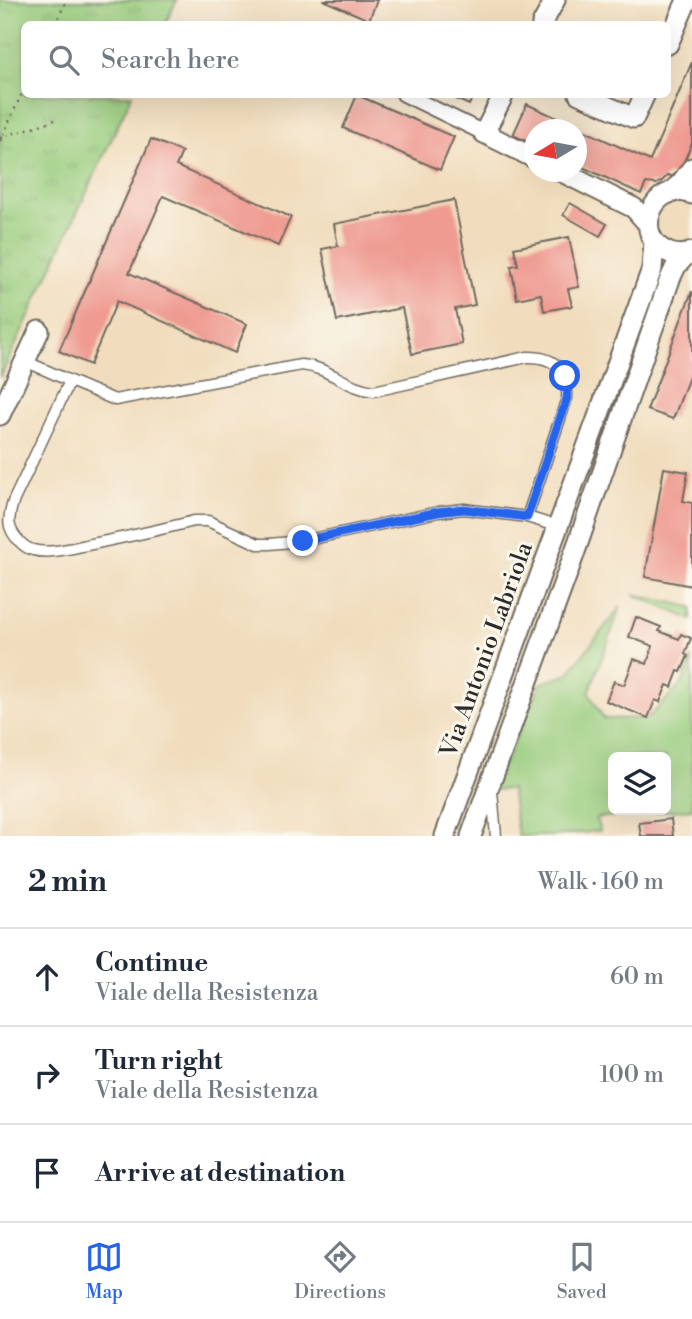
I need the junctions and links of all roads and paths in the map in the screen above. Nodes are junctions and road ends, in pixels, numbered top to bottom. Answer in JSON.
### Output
{"nodes":[{"id":1,"x":67,"y":0,"type":"edge"},
{"id":2,"x":555,"y":0,"type":"edge"},
{"id":3,"x":687,"y":0,"type":"edge"},
{"id":4,"x":56,"y":21,"type":"edge"},
{"id":5,"x":544,"y":21,"type":"edge"},
{"id":6,"x":671,"y":35,"type":"edge"},
{"id":7,"x":21,"y":96,"type":"edge"},
{"id":8,"x":412,"y":98,"type":"edge"},
{"id":9,"x":502,"y":98,"type":"edge"},
{"id":10,"x":588,"y":98,"type":"edge"},
{"id":11,"x":643,"y":98,"type":"edge"},
{"id":12,"x":55,"y":120,"type":"dead end"},
{"id":13,"x":484,"y":133,"type":"junction"},
{"id":14,"x":1,"y":139,"type":"edge"},
{"id":15,"x":524,"y":153,"type":"edge"},
{"id":16,"x":692,"y":168,"type":"edge"},
{"id":17,"x":582,"y":182,"type":"edge"},
{"id":18,"x":692,"y":194,"type":"edge"},
{"id":19,"x":663,"y":197,"type":"junction"},
{"id":20,"x":634,"y":208,"type":"junction"},
{"id":21,"x":651,"y":233,"type":"junction"},
{"id":22,"x":690,"y":253,"type":"edge"},
{"id":23,"x":39,"y":331,"type":"dead end"},
{"id":24,"x":25,"y":361,"type":"junction"},
{"id":25,"x":70,"y":381,"type":"junction"},
{"id":26,"x":0,"y":415,"type":"edge"},
{"id":27,"x":527,"y":517,"type":"junction"},
{"id":28,"x":559,"y":527,"type":"junction"},
{"id":29,"x":491,"y":782,"type":"junction"},
{"id":30,"x":445,"y":836,"type":"edge"},
{"id":31,"x":471,"y":836,"type":"edge"},
{"id":32,"x":496,"y":836,"type":"edge"}],
"edges":[{"from":1,"to":4,"type":"path"},
{"from":2,"to":5,"type":"street"},
{"from":3,"to":6,"type":"street"},
{"from":7,"to":14,"type":"path"},
{"from":8,"to":13,"type":"street"},
{"from":9,"to":13,"type":"street"},
{"from":10,"to":11,"type":"street"},
{"from":12,"to":14,"type":"path"},
{"from":13,"to":15,"type":"street"},
{"from":16,"to":19,"type":"street"},
{"from":17,"to":20,"type":"street"},
{"from":18,"to":19,"type":"street"},
{"from":19,"to":20,"type":"street"},
{"from":19,"to":21,"type":"street","name":"Via Antonio Labriola"},
{"from":20,"to":21,"type":"street"},
{"from":21,"to":22,"type":"street"},
{"from":21,"to":28,"type":"street","name":"Via Antonio Labriola"},
{"from":22,"to":29,"type":"street","name":"Via Antonio Labriola"},
{"from":23,"to":24,"type":"street"},
{"from":24,"to":25,"type":"lane"},
{"from":24,"to":26,"type":"street"},
{"from":25,"to":27,"type":"lane"},
{"from":25,"to":27,"type":"lane"},
{"from":27,"to":28,"type":"lane"},
{"from":28,"to":30,"type":"street","name":"Via Antonio Labriola"},
{"from":29,"to":31,"type":"street","name":"Via Antonio Labriola"},
{"from":29,"to":32,"type":"lane","name":"Via Antonio Labriola"}]}
